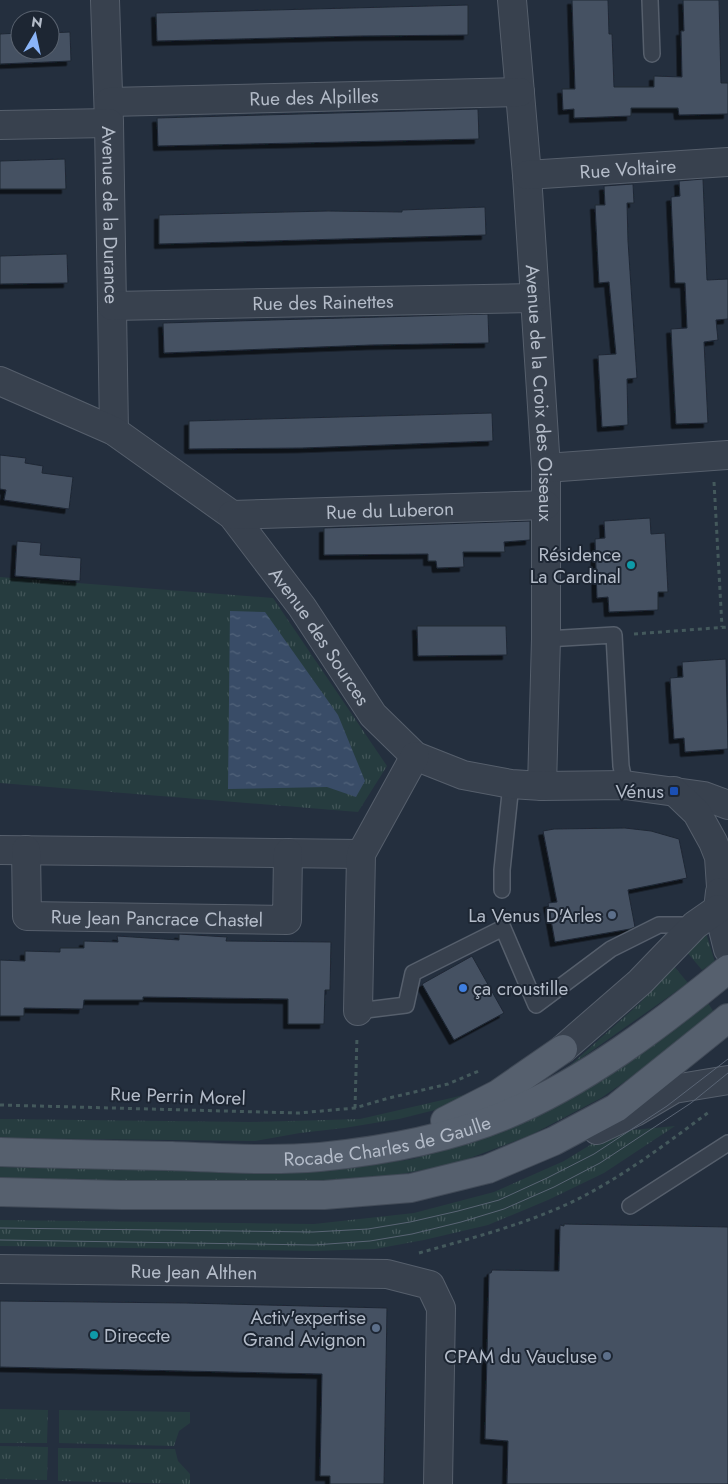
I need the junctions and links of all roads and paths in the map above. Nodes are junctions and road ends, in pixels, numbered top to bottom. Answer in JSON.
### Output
{"nodes":[{"id":1,"x":105,"y":0,"type":"edge"},
{"id":2,"x":512,"y":0,"type":"edge"},
{"id":3,"x":650,"y":0,"type":"edge"},
{"id":4,"x":652,"y":54,"type":"dead end"},
{"id":5,"x":520,"y":92,"type":"junction"},
{"id":6,"x":109,"y":112,"type":"junction"},
{"id":7,"x":0,"y":125,"type":"edge"},
{"id":8,"x":728,"y":162,"type":"edge"},
{"id":9,"x":527,"y":175,"type":"junction"},
{"id":10,"x":534,"y":298,"type":"junction"},
{"id":11,"x":112,"y":306,"type":"junction"},
{"id":12,"x":0,"y":381,"type":"edge"},
{"id":13,"x":114,"y":431,"type":"junction"},
{"id":14,"x":720,"y":456,"type":"edge"},
{"id":15,"x":546,"y":468,"type":"junction"},
{"id":16,"x":546,"y":505,"type":"junction"},
{"id":17,"x":232,"y":515,"type":"junction"},
{"id":18,"x":722,"y":627,"type":"junction"},
{"id":19,"x":728,"y":627,"type":"edge"},
{"id":20,"x":614,"y":635,"type":"junction"},
{"id":21,"x":546,"y":639,"type":"junction"},
{"id":22,"x":415,"y":756,"type":"junction"},
{"id":23,"x":511,"y":784,"type":"junction"},
{"id":24,"x":625,"y":785,"type":"junction"},
{"id":25,"x":542,"y":786,"type":"junction"},
{"id":26,"x":674,"y":790,"type":"junction"},
{"id":27,"x":728,"y":806,"type":"edge"},
{"id":28,"x":13,"y":850,"type":"edge"},
{"id":29,"x":288,"y":854,"type":"junction"},
{"id":30,"x":361,"y":854,"type":"junction"},
{"id":31,"x":502,"y":890,"type":"dead end"},
{"id":32,"x":722,"y":891,"type":"edge"},
{"id":33,"x":695,"y":925,"type":"junction"},
{"id":34,"x":728,"y":949,"type":"edge"},
{"id":35,"x":728,"y":969,"type":"edge"},
{"id":36,"x":358,"y":1010,"type":"junction"},
{"id":37,"x":728,"y":1018,"type":"edge"},
{"id":38,"x":563,"y":1049,"type":"joint"},
{"id":39,"x":484,"y":1068,"type":"dead end"},
{"id":40,"x":728,"y":1080,"type":"edge"},
{"id":41,"x":0,"y":1105,"type":"edge"},
{"id":42,"x":355,"y":1108,"type":"junction"},
{"id":43,"x":712,"y":1110,"type":"dead end"},
{"id":44,"x":728,"y":1143,"type":"edge"},
{"id":45,"x":364,"y":1151,"type":"junction"},
{"id":46,"x":0,"y":1152,"type":"edge"},
{"id":47,"x":488,"y":1168,"type":"junction"},
{"id":48,"x":0,"y":1192,"type":"edge"},
{"id":49,"x":630,"y":1206,"type":"dead end"},
{"id":50,"x":0,"y":1269,"type":"edge"},
{"id":51,"x":387,"y":1274,"type":"junction"},
{"id":52,"x":438,"y":1484,"type":"edge"}],
"edges":[{"from":1,"to":6,"type":"street","name":"Avenue de la Durance"},
{"from":2,"to":5,"type":"street","name":"Avenue de la Croix des Oiseaux"},
{"from":3,"to":4,"type":"lane"},
{"from":5,"to":6,"type":"street","name":"Rue des Alpilles"},
{"from":5,"to":9,"type":"street","name":"Avenue de la Croix des Oiseaux"},
{"from":6,"to":7,"type":"street","name":"Rue des Alpilles"},
{"from":6,"to":11,"type":"street","name":"Avenue de la Durance"},
{"from":8,"to":9,"type":"street","name":"Rue Voltaire"},
{"from":9,"to":10,"type":"street","name":"Avenue de la Croix des Oiseaux"},
{"from":10,"to":11,"type":"street","name":"Rue des Rainettes"},
{"from":10,"to":15,"type":"street","name":"Avenue de la Croix des Oiseaux"},
{"from":11,"to":13,"type":"street","name":"Avenue de la Durance"},
{"from":12,"to":13,"type":"street","name":"Avenue des Sources"},
{"from":13,"to":17,"type":"street","name":"Avenue des Sources"},
{"from":14,"to":15,"type":"street"},
{"from":14,"to":18,"type":"path"},
{"from":15,"to":16,"type":"street","name":"Avenue de la Croix des Oiseaux"},
{"from":16,"to":17,"type":"street","name":"Rue du Luberon"},
{"from":16,"to":21,"type":"street","name":"Avenue de la Croix des Oiseaux"},
{"from":17,"to":22,"type":"street","name":"Avenue des Sources"},
{"from":18,"to":19,"type":"path"},
{"from":18,"to":20,"type":"path"},
{"from":20,"to":21,"type":"lane"},
{"from":20,"to":24,"type":"lane"},
{"from":21,"to":25,"type":"street","name":"Avenue de la Croix des Oiseaux"},
{"from":22,"to":23,"type":"street","name":"Avenue des Sources"},
{"from":22,"to":30,"type":"street"},
{"from":23,"to":25,"type":"street","name":"Avenue des Sources"},
{"from":23,"to":31,"type":"lane"},
{"from":24,"to":25,"type":"street","name":"Avenue des Sources"},
{"from":24,"to":26,"type":"street","name":"Avenue des Sources"},
{"from":26,"to":27,"type":"street","name":"Avenue des Sources"},
{"from":26,"to":32,"type":"street"},
{"from":28,"to":29,"type":"street","name":"Rue Jean Pancrace Chastel"},
{"from":28,"to":29,"type":"street","name":"Rue Jean Pancrace Chastel"},
{"from":29,"to":30,"type":"street","name":"Rue Jean Pancrace Chastel"},
{"from":30,"to":36,"type":"street"},
{"from":32,"to":33,"type":"street"},
{"from":32,"to":34,"type":"street"},
{"from":33,"to":36,"type":"lane"},
{"from":33,"to":38,"type":"street"},
{"from":35,"to":45,"type":"main road","name":"Rocade Charles de Gaulle"},
{"from":36,"to":42,"type":"path"},
{"from":37,"to":47,"type":"main road"},
{"from":38,"to":45,"type":"main road"},
{"from":39,"to":42,"type":"path","name":"Rue Perrin Morel"},
{"from":40,"to":47,"type":"street"},
{"from":41,"to":42,"type":"path","name":"Rue Perrin Morel"},
{"from":43,"to":51,"type":"path"},
{"from":44,"to":49,"type":"lane"},
{"from":45,"to":46,"type":"main road","name":"Rocade Charles de Gaulle"},
{"from":47,"to":48,"type":"main road"},
{"from":50,"to":51,"type":"street","name":"Rue Jean Althen"},
{"from":51,"to":52,"type":"street","name":"Rue Jean Althen"}]}
